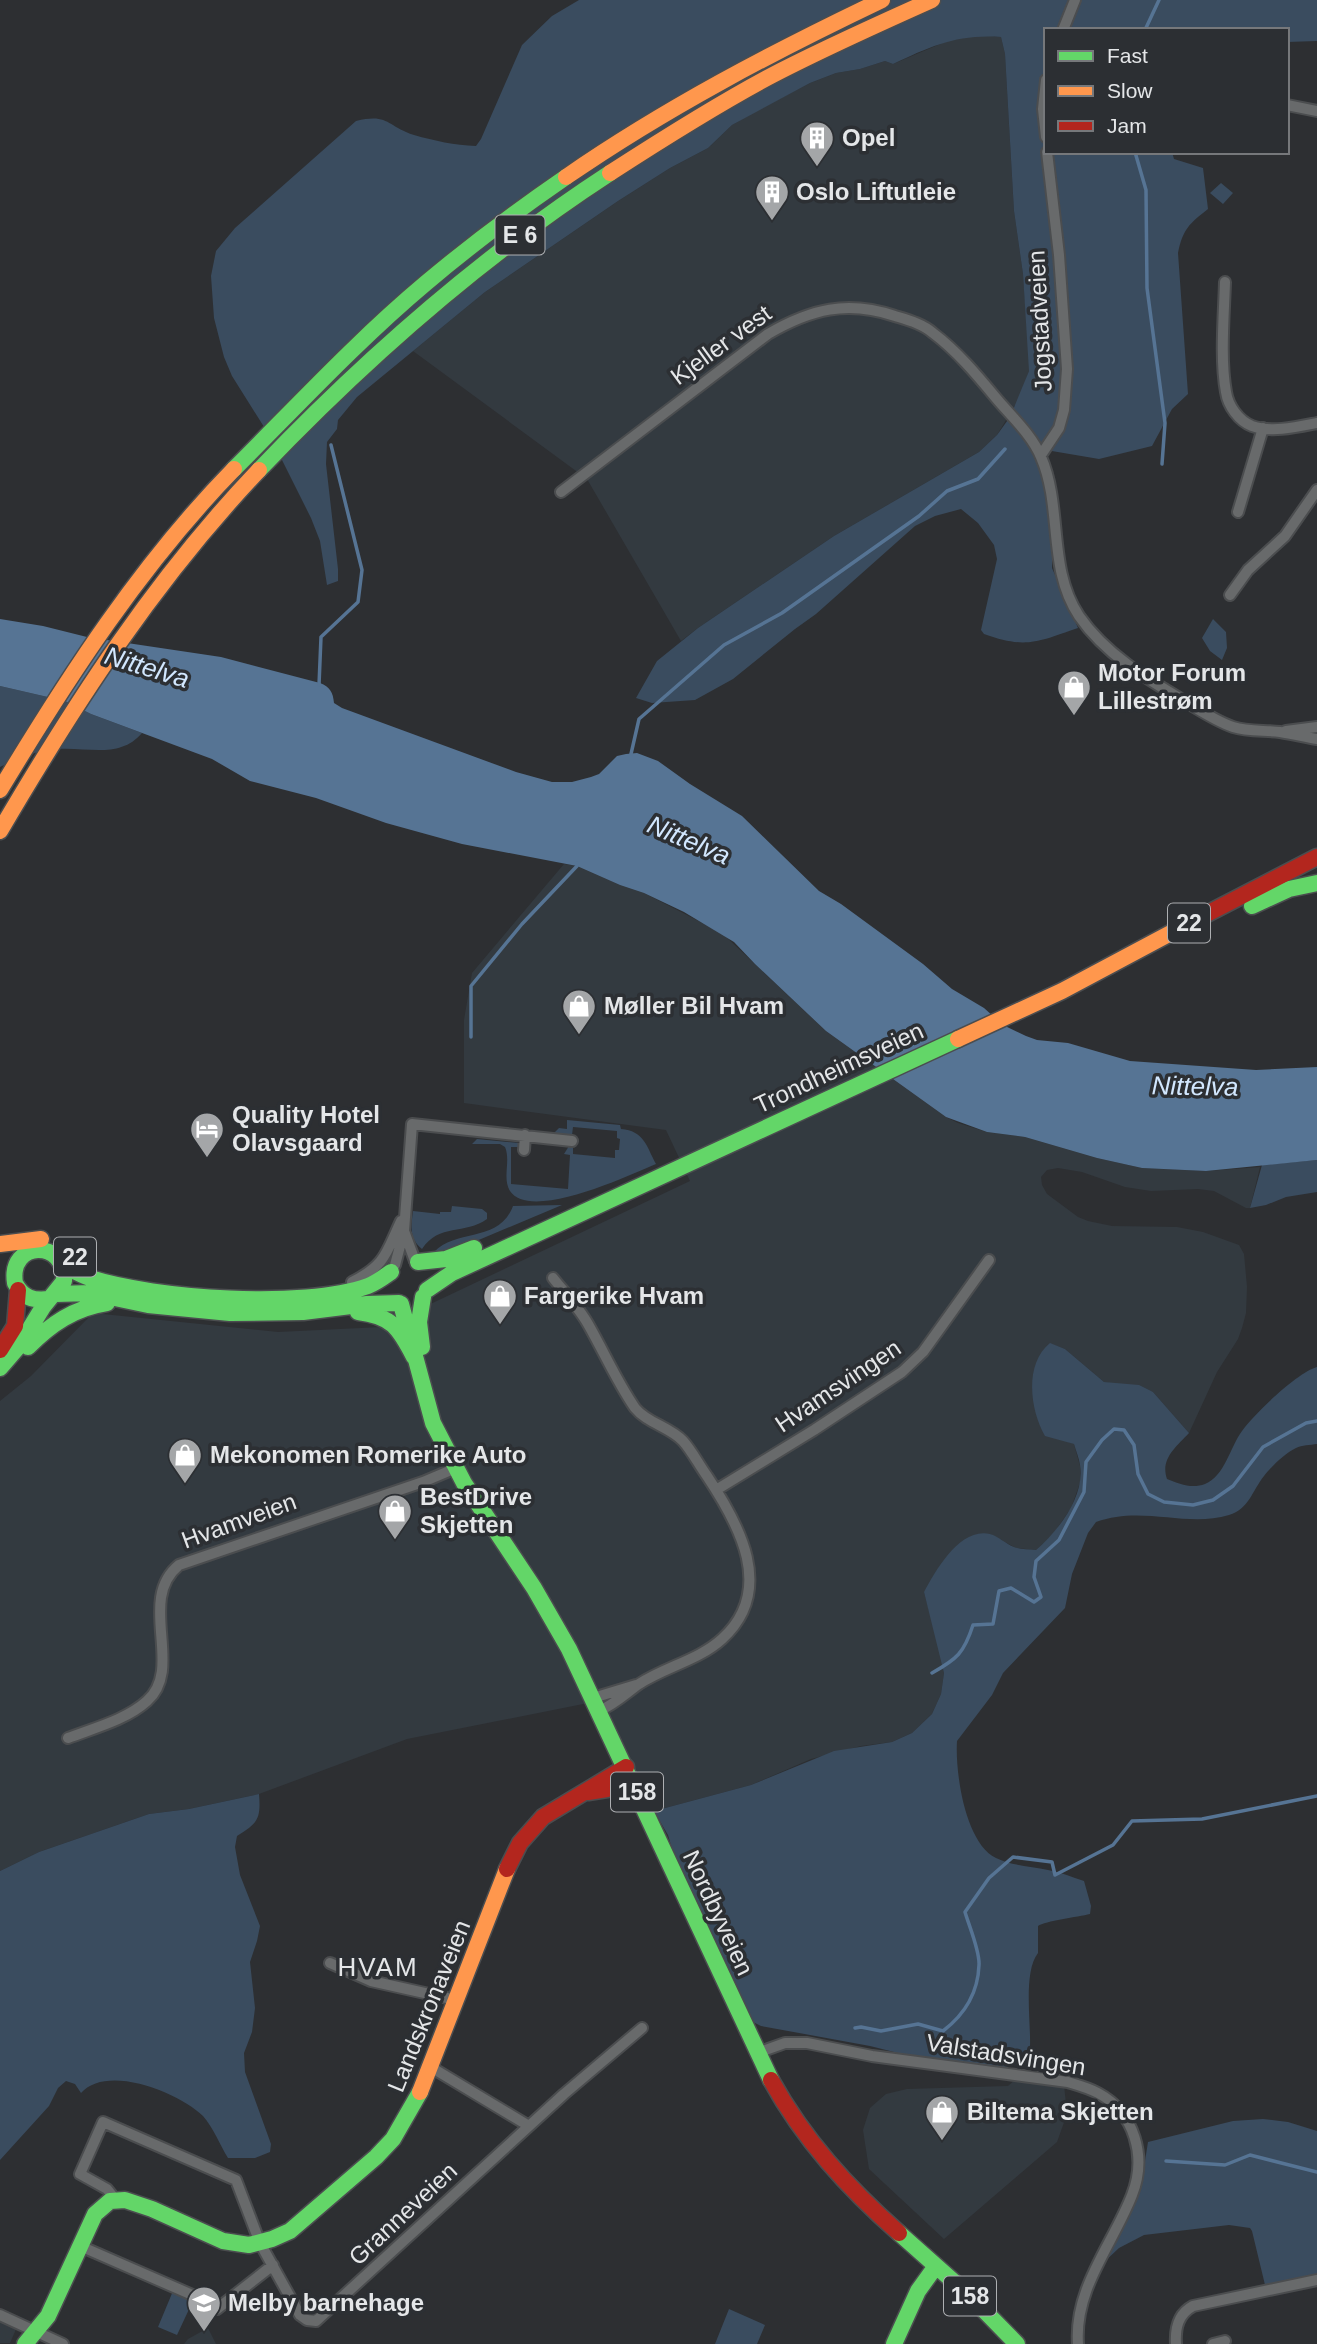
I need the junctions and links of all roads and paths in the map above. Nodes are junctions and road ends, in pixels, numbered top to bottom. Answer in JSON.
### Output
{"nodes":[{"id":1,"x":882,"y":0,"type":"edge"},
{"id":2,"x":932,"y":0,"type":"edge"},
{"id":3,"x":1075,"y":0,"type":"edge"},
{"id":4,"x":1064,"y":28,"type":"edge"},
{"id":5,"x":1044,"y":99,"type":"edge"},
{"id":6,"x":1289,"y":105,"type":"edge"},
{"id":7,"x":1317,"y":111,"type":"edge"},
{"id":8,"x":1044,"y":118,"type":"edge"},
{"id":9,"x":1047,"y":154,"type":"edge"},
{"id":10,"x":1225,"y":282,"type":"dead end"},
{"id":11,"x":1317,"y":423,"type":"edge"},
{"id":12,"x":1263,"y":429,"type":"junction"},
{"id":13,"x":1041,"y":456,"type":"junction"},
{"id":14,"x":1317,"y":490,"type":"edge"},
{"id":15,"x":561,"y":492,"type":"dead end"},
{"id":16,"x":1238,"y":512,"type":"dead end"},
{"id":17,"x":1230,"y":595,"type":"dead end"},
{"id":18,"x":1317,"y":727,"type":"edge"},
{"id":19,"x":1279,"y":732,"type":"junction"},
{"id":20,"x":1317,"y":739,"type":"edge"},
{"id":21,"x":0,"y":790,"type":"edge"},
{"id":22,"x":0,"y":831,"type":"edge"},
{"id":23,"x":1317,"y":857,"type":"edge"},
{"id":24,"x":1317,"y":883,"type":"edge"},
{"id":25,"x":1062,"y":991,"type":"junction"},
{"id":26,"x":525,"y":1135,"type":"junction"},
{"id":27,"x":559,"y":1140,"type":"junction"},
{"id":28,"x":572,"y":1141,"type":"dead end"},
{"id":29,"x":524,"y":1150,"type":"dead end"},
{"id":30,"x":558,"y":1153,"type":"dead end"},
{"id":31,"x":634,"y":1187,"type":"junction"},
{"id":32,"x":404,"y":1216,"type":"junction"},
{"id":33,"x":404,"y":1231,"type":"junction"},
{"id":34,"x":0,"y":1244,"type":"edge"},
{"id":35,"x":25,"y":1254,"type":"junction"},
{"id":36,"x":0,"y":1255,"type":"edge"},
{"id":37,"x":417,"y":1261,"type":"junction"},
{"id":38,"x":989,"y":1261,"type":"dead end"},
{"id":39,"x":61,"y":1264,"type":"junction"},
{"id":40,"x":393,"y":1269,"type":"junction"},
{"id":41,"x":0,"y":1277,"type":"edge"},
{"id":42,"x":553,"y":1278,"type":"dead end"},
{"id":43,"x":17,"y":1288,"type":"junction"},
{"id":44,"x":149,"y":1290,"type":"junction"},
{"id":45,"x":425,"y":1293,"type":"junction"},
{"id":46,"x":53,"y":1297,"type":"junction"},
{"id":47,"x":130,"y":1302,"type":"junction"},
{"id":48,"x":326,"y":1302,"type":"junction"},
{"id":49,"x":400,"y":1303,"type":"junction"},
{"id":50,"x":0,"y":1350,"type":"edge"},
{"id":51,"x":414,"y":1357,"type":"junction"},
{"id":52,"x":0,"y":1368,"type":"edge"},
{"id":53,"x":446,"y":1449,"type":"junction"},
{"id":54,"x":456,"y":1468,"type":"junction"},
{"id":55,"x":716,"y":1490,"type":"junction"},
{"id":56,"x":596,"y":1704,"type":"junction"},
{"id":57,"x":68,"y":1738,"type":"dead end"},
{"id":58,"x":629,"y":1774,"type":"junction"},
{"id":59,"x":330,"y":1963,"type":"dead end"},
{"id":60,"x":456,"y":2000,"type":"junction"},
{"id":61,"x":642,"y":2028,"type":"dead end"},
{"id":62,"x":757,"y":2053,"type":"junction"},
{"id":63,"x":429,"y":2066,"type":"junction"},
{"id":64,"x":529,"y":2126,"type":"junction"},
{"id":65,"x":115,"y":2199,"type":"junction"},
{"id":66,"x":260,"y":2243,"type":"junction"},
{"id":67,"x":80,"y":2246,"type":"junction"},
{"id":68,"x":273,"y":2265,"type":"junction"},
{"id":69,"x":936,"y":2266,"type":"junction"},
{"id":70,"x":1317,"y":2280,"type":"edge"},
{"id":71,"x":0,"y":2315,"type":"edge"},
{"id":72,"x":30,"y":2338,"type":"edge"},
{"id":73,"x":1225,"y":2341,"type":"dead end"},
{"id":74,"x":63,"y":2344,"type":"edge"},
{"id":75,"x":894,"y":2344,"type":"edge"},
{"id":76,"x":1017,"y":2344,"type":"edge"},
{"id":77,"x":1078,"y":2344,"type":"edge"},
{"id":78,"x":1176,"y":2344,"type":"edge"},
{"id":79,"x":1213,"y":2344,"type":"edge"}],
"edges":[{"from":1,"to":21,"type":"main road","number":"E 6"},
{"from":2,"to":22,"type":"main road","number":"E 6"},
{"from":3,"to":4,"type":"street"},
{"from":5,"to":8,"type":"street"},
{"from":6,"to":7,"type":"street"},
{"from":9,"to":13,"type":"street","name":"Jogstadveien"},
{"from":10,"to":12,"type":"street"},
{"from":11,"to":12,"type":"street"},
{"from":12,"to":16,"type":"street"},
{"from":13,"to":15,"type":"street","name":"Kjeller vest"},
{"from":13,"to":19,"type":"street"},
{"from":14,"to":17,"type":"street"},
{"from":18,"to":19,"type":"street"},
{"from":19,"to":20,"type":"street"},
{"from":23,"to":25,"type":"main road","name":"Trondheimsveien","number":"22"},
{"from":24,"to":25,"type":"main road","name":"Trondheimsveien","number":"22"},
{"from":25,"to":31,"type":"main road","name":"Trondheimsveien","number":"22"},
{"from":26,"to":27,"type":"street"},
{"from":26,"to":29,"type":"street"},
{"from":26,"to":32,"type":"street"},
{"from":27,"to":28,"type":"street"},
{"from":27,"to":30,"type":"street"},
{"from":31,"to":37,"type":"main road","name":"Trondheimsveien","number":"22"},
{"from":31,"to":45,"type":"main road","name":"Trondheimsveien","number":"22"},
{"from":32,"to":33,"type":"street"},
{"from":32,"to":48,"type":"street"},
{"from":33,"to":37,"type":"street"},
{"from":33,"to":40,"type":"street"},
{"from":34,"to":44,"type":"main road","number":"22"},
{"from":35,"to":36,"type":"main road","number":"22"},
{"from":35,"to":39,"type":"main road","number":"22"},
{"from":35,"to":43,"type":"main road","number":"22"},
{"from":37,"to":40,"type":"main road","number":"22"},
{"from":37,"to":45,"type":"main road"},
{"from":38,"to":55,"type":"street","name":"Hvamsvingen"},
{"from":39,"to":44,"type":"main road","number":"22"},
{"from":39,"to":46,"type":"main road","number":"22"},
{"from":40,"to":48,"type":"main road","number":"22"},
{"from":40,"to":49,"type":"main road"},
{"from":41,"to":43,"type":"main road","number":"22"},
{"from":42,"to":55,"type":"street"},
{"from":43,"to":46,"type":"main road","number":"22"},
{"from":43,"to":50,"type":"main road"},
{"from":44,"to":48,"type":"main road","number":"22"},
{"from":45,"to":49,"type":"main road","number":"22"},
{"from":45,"to":53,"type":"main road","name":"Nordbyveien","number":"158"},
{"from":46,"to":47,"type":"main road","number":"22"},
{"from":46,"to":52,"type":"main road"},
{"from":47,"to":48,"type":"main road","number":"22"},
{"from":47,"to":52,"type":"main road"},
{"from":48,"to":49,"type":"main road","number":"22"},
{"from":48,"to":51,"type":"main road","number":"22"},
{"from":49,"to":51,"type":"main road","name":"Nordbyveien","number":"158"},
{"from":51,"to":53,"type":"main road","name":"Nordbyveien","number":"158"},
{"from":53,"to":54,"type":"main road","name":"Nordbyveien","number":"158"},
{"from":54,"to":56,"type":"main road","name":"Nordbyveien","number":"158"},
{"from":54,"to":57,"type":"street","name":"Hvamveien"},
{"from":55,"to":56,"type":"street"},
{"from":56,"to":58,"type":"main road","name":"Nordbyveien","number":"158"},
{"from":58,"to":60,"type":"main road","name":"Landskronaveien"},
{"from":58,"to":62,"type":"main road","name":"Nordbyveien","number":"158"},
{"from":59,"to":60,"type":"street"},
{"from":60,"to":63,"type":"main road","name":"Landskronaveien"},
{"from":61,"to":64,"type":"street","name":"Granneveien"},
{"from":62,"to":69,"type":"main road","name":"Nordbyveien","number":"158"},
{"from":62,"to":77,"type":"street","name":"Valstadsvingen"},
{"from":63,"to":64,"type":"street"},
{"from":63,"to":66,"type":"main road","name":"Landskronaveien"},
{"from":64,"to":68,"type":"street","name":"Granneveien"},
{"from":65,"to":66,"type":"main road","name":"Landskronaveien"},
{"from":65,"to":66,"type":"street","name":"Landskronaveien"},
{"from":65,"to":67,"type":"main road"},
{"from":66,"to":68,"type":"street","name":"Granneveien"},
{"from":67,"to":68,"type":"street"},
{"from":67,"to":72,"type":"main road"},
{"from":69,"to":75,"type":"main road"},
{"from":69,"to":76,"type":"main road","name":"Nordbyveien","number":"158"},
{"from":70,"to":78,"type":"street"},
{"from":71,"to":72,"type":"street"},
{"from":72,"to":74,"type":"street"},
{"from":73,"to":79,"type":"street"}]}
